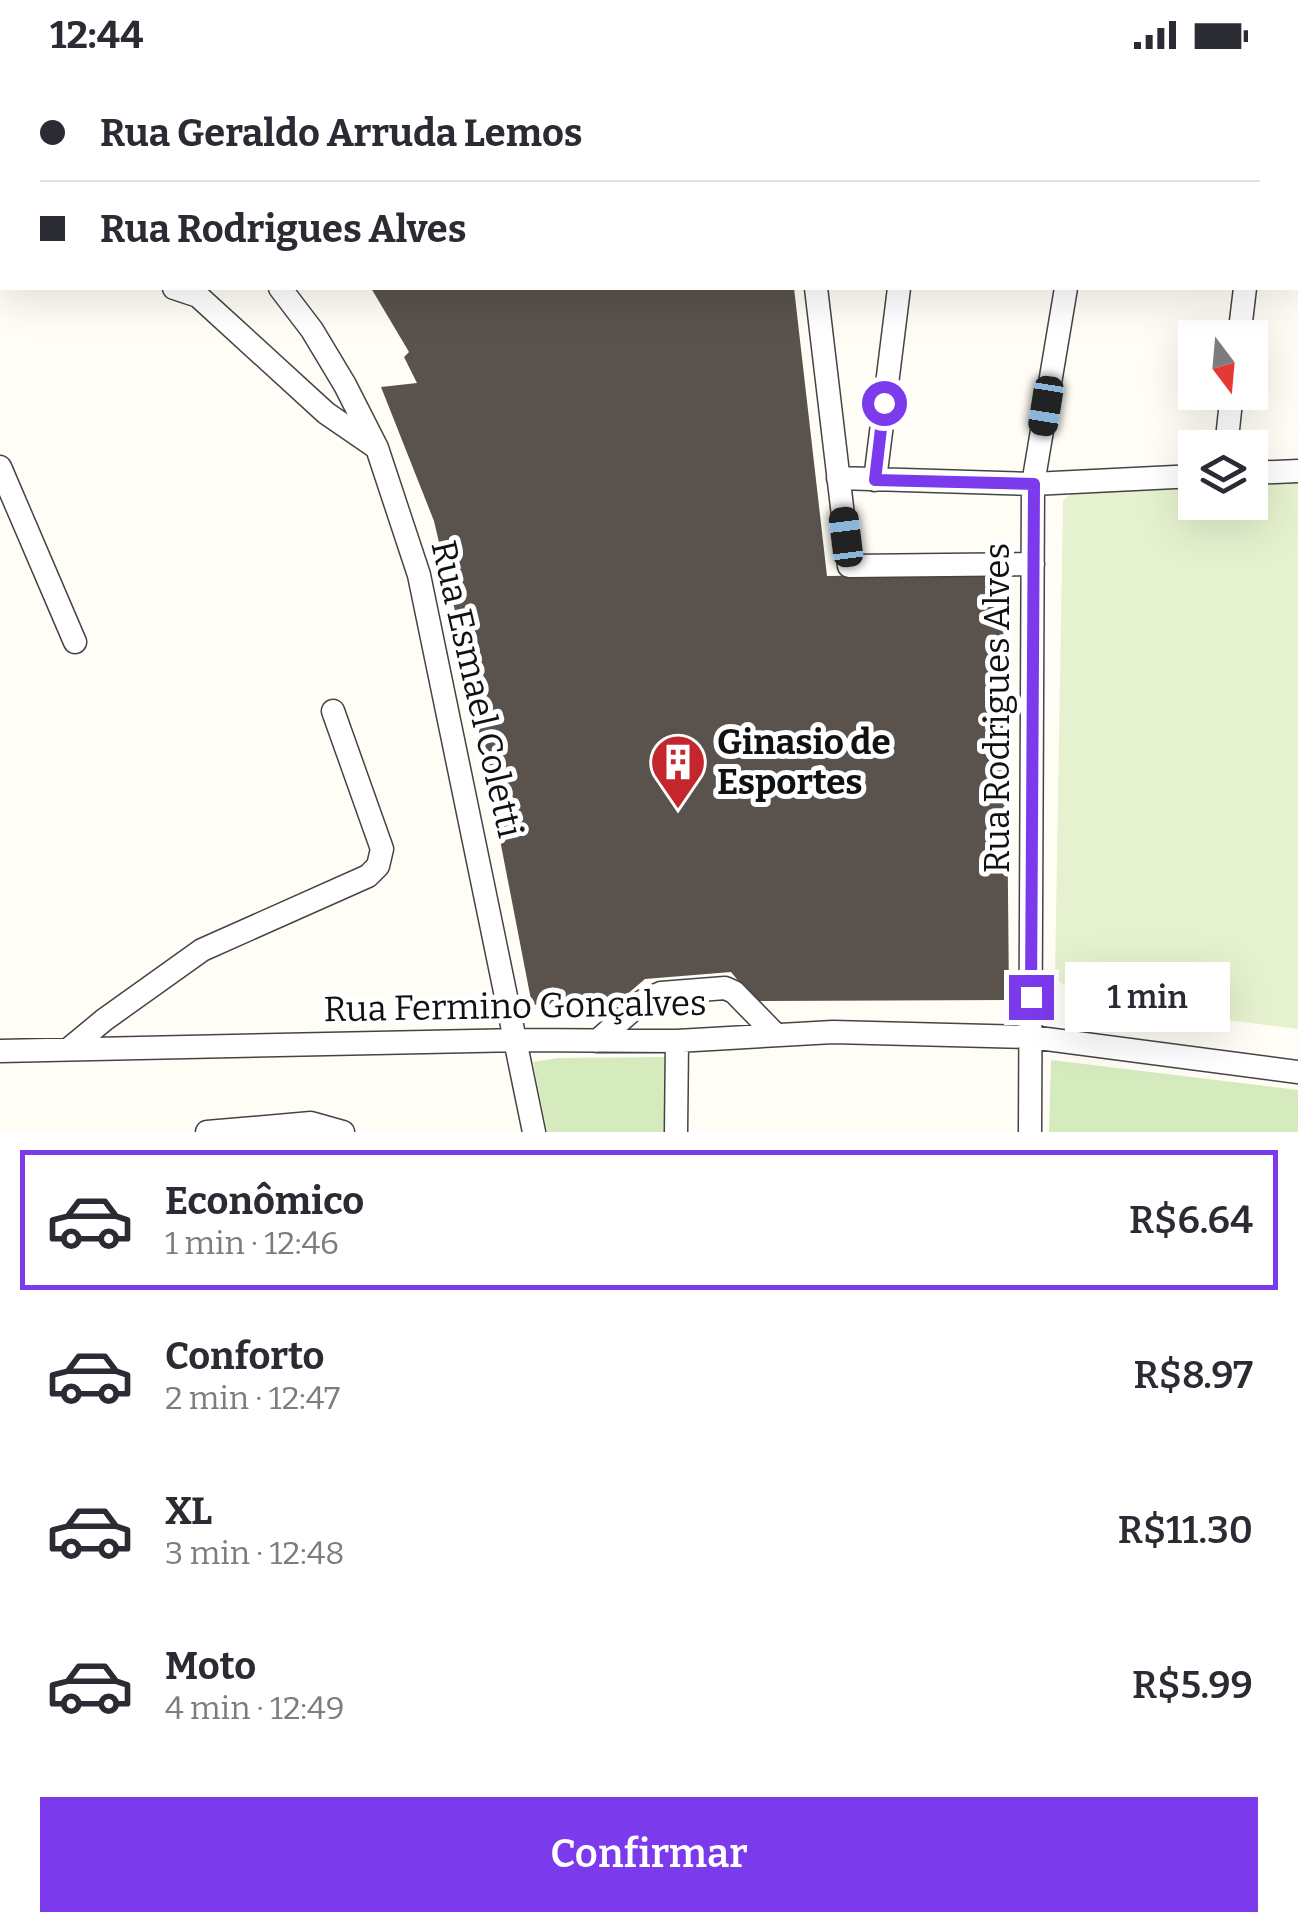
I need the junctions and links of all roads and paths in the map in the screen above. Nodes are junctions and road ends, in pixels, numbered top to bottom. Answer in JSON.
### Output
{"nodes":[{"id":1,"x":180,"y":290,"type":"edge"},
{"id":2,"x":282,"y":290,"type":"edge"},
{"id":3,"x":816,"y":290,"type":"edge"},
{"id":4,"x":899,"y":290,"type":"edge"},
{"id":5,"x":1066,"y":290,"type":"edge"},
{"id":6,"x":1246,"y":290,"type":"edge"},
{"id":7,"x":1242,"y":320,"type":"edge"},
{"id":8,"x":377,"y":448,"type":"junction"},
{"id":9,"x":0,"y":467,"type":"edge"},
{"id":10,"x":1298,"y":471,"type":"edge"},
{"id":11,"x":1268,"y":472,"type":"edge"},
{"id":12,"x":1178,"y":477,"type":"edge"},
{"id":13,"x":838,"y":478,"type":"junction"},
{"id":14,"x":875,"y":480,"type":"junction"},
{"id":15,"x":1034,"y":484,"type":"junction"},
{"id":16,"x":7,"y":508,"type":"edge"},
{"id":17,"x":1033,"y":564,"type":"junction"},
{"id":18,"x":75,"y":642,"type":"dead end"},
{"id":19,"x":333,"y":712,"type":"dead end"},
{"id":20,"x":776,"y":1035,"type":"junction"},
{"id":21,"x":1031,"y":1036,"type":"junction"},
{"id":22,"x":516,"y":1040,"type":"junction"},
{"id":23,"x":677,"y":1040,"type":"junction"},
{"id":24,"x":597,"y":1041,"type":"junction"},
{"id":25,"x":69,"y":1049,"type":"junction"},
{"id":26,"x":0,"y":1051,"type":"edge"},
{"id":27,"x":1298,"y":1072,"type":"edge"},
{"id":28,"x":207,"y":1132,"type":"edge"},
{"id":29,"x":342,"y":1132,"type":"edge"},
{"id":30,"x":534,"y":1132,"type":"edge"},
{"id":31,"x":676,"y":1132,"type":"edge"},
{"id":32,"x":1030,"y":1132,"type":"edge"}],
"edges":[{"from":1,"to":8,"type":"street"},
{"from":2,"to":8,"type":"street","name":"Rua Esmael Coletti"},
{"from":3,"to":13,"type":"street"},
{"from":4,"to":14,"type":"street"},
{"from":5,"to":15,"type":"street","name":"Rua Rodrigues Alves"},
{"from":6,"to":7,"type":"street"},
{"from":8,"to":22,"type":"street","name":"Rua Esmael Coletti"},
{"from":9,"to":16,"type":"street"},
{"from":10,"to":11,"type":"street"},
{"from":12,"to":15,"type":"street"},
{"from":13,"to":14,"type":"street"},
{"from":13,"to":17,"type":"street"},
{"from":14,"to":15,"type":"street"},
{"from":15,"to":17,"type":"street","name":"Rua Rodrigues Alves"},
{"from":16,"to":18,"type":"street"},
{"from":17,"to":21,"type":"street","name":"Rua Rodrigues Alves"},
{"from":19,"to":25,"type":"street"},
{"from":20,"to":21,"type":"street","name":"Rua Fermino Gonçalves"},
{"from":20,"to":23,"type":"street","name":"Rua Fermino Gonçalves"},
{"from":20,"to":24,"type":"street"},
{"from":21,"to":27,"type":"street","name":"Rua Fermino Gonçalves"},
{"from":21,"to":32,"type":"street","name":"Rua Rodrigues Alves"},
{"from":22,"to":24,"type":"street","name":"Rua Fermino Gonçalves"},
{"from":22,"to":25,"type":"street","name":"Rua Fermino Gonçalves"},
{"from":22,"to":30,"type":"street","name":"Rua Esmael Coletti"},
{"from":23,"to":24,"type":"street","name":"Rua Fermino Gonçalves"},
{"from":23,"to":31,"type":"street"},
{"from":25,"to":26,"type":"street","name":"Rua Fermino Gonçalves"},
{"from":28,"to":29,"type":"street"}]}
